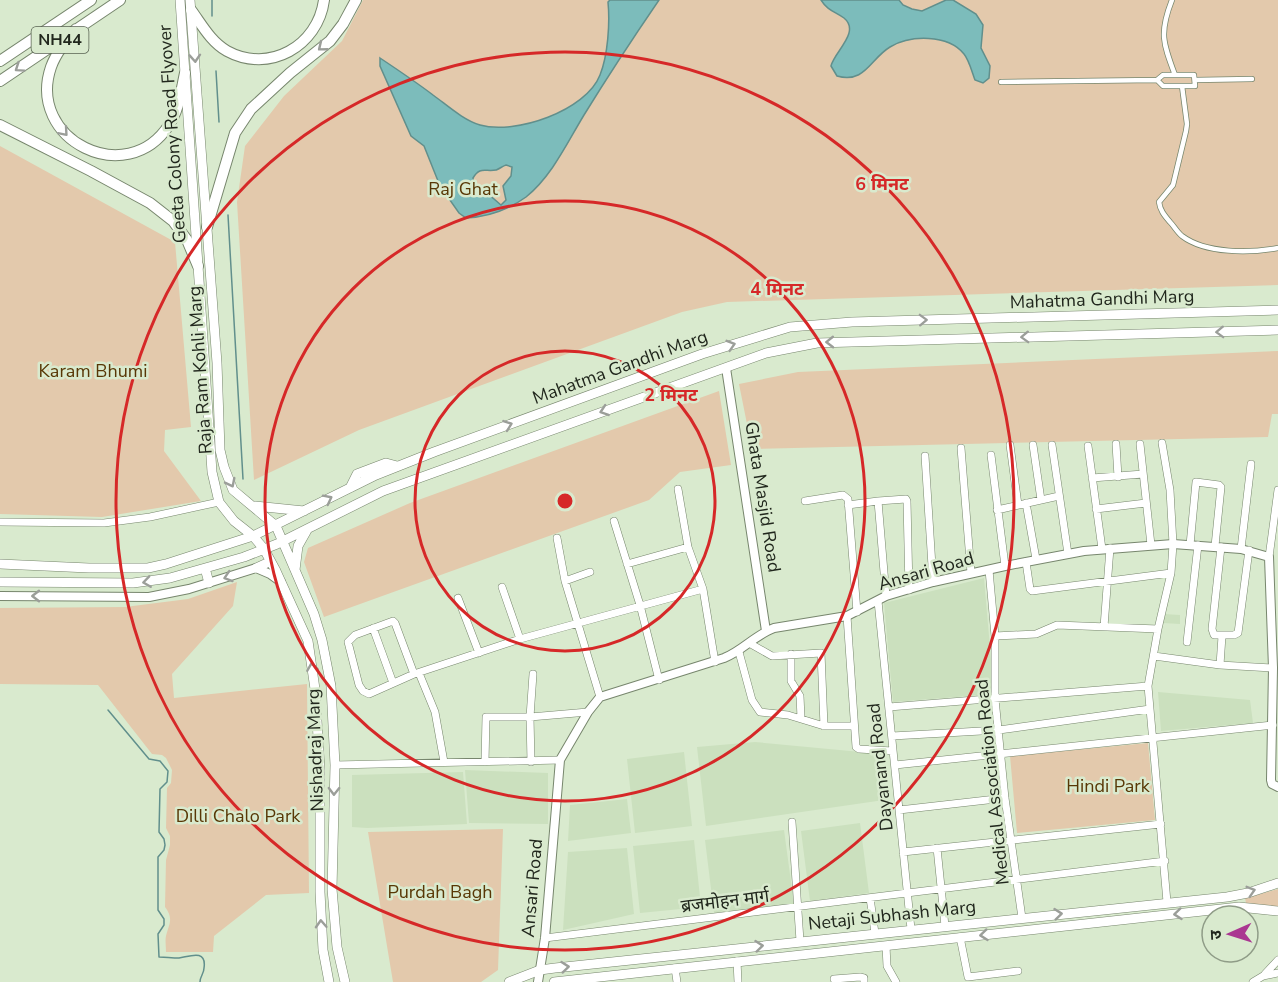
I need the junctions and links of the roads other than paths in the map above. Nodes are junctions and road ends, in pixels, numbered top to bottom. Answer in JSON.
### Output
{"nodes":[{"id":1,"x":91,"y":0,"type":"edge"},
{"id":2,"x":120,"y":0,"type":"edge"},
{"id":3,"x":180,"y":0,"type":"edge"},
{"id":4,"x":324,"y":0,"type":"edge"},
{"id":5,"x":356,"y":0,"type":"edge"},
{"id":6,"x":1172,"y":0,"type":"edge"},
{"id":7,"x":191,"y":5,"type":"edge"},
{"id":8,"x":76,"y":29,"type":"junction"},
{"id":9,"x":0,"y":61,"type":"edge"},
{"id":10,"x":185,"y":73,"type":"junction"},
{"id":11,"x":1175,"y":75,"type":"junction"},
{"id":12,"x":1252,"y":79,"type":"dead end"},
{"id":13,"x":1157,"y":80,"type":"junction"},
{"id":14,"x":0,"y":81,"type":"edge"},
{"id":15,"x":1195,"y":81,"type":"junction"},
{"id":16,"x":1001,"y":82,"type":"dead end"},
{"id":17,"x":1182,"y":86,"type":"junction"},
{"id":18,"x":0,"y":125,"type":"edge"},
{"id":19,"x":207,"y":227,"type":"junction"},
{"id":20,"x":1278,"y":248,"type":"edge"},
{"id":21,"x":198,"y":266,"type":"junction"},
{"id":22,"x":1278,"y":310,"type":"edge"},
{"id":23,"x":1278,"y":330,"type":"edge"},
{"id":24,"x":726,"y":368,"type":"junction"},
{"id":25,"x":1162,"y":443,"type":"dead end"},
{"id":26,"x":1116,"y":444,"type":"dead end"},
{"id":27,"x":1140,"y":444,"type":"dead end"},
{"id":28,"x":1010,"y":445,"type":"dead end"},
{"id":29,"x":1033,"y":445,"type":"dead end"},
{"id":30,"x":1052,"y":445,"type":"dead end"},
{"id":31,"x":1088,"y":446,"type":"dead end"},
{"id":32,"x":961,"y":448,"type":"dead end"},
{"id":33,"x":990,"y":455,"type":"dead end"},
{"id":34,"x":925,"y":456,"type":"dead end"},
{"id":35,"x":1251,"y":464,"type":"dead end"},
{"id":36,"x":1143,"y":474,"type":"junction"},
{"id":37,"x":1118,"y":477,"type":"junction"},
{"id":38,"x":1092,"y":478,"type":"junction"},
{"id":39,"x":678,"y":489,"type":"dead end"},
{"id":40,"x":1278,"y":490,"type":"edge"},
{"id":41,"x":1059,"y":496,"type":"junction"},
{"id":42,"x":1041,"y":500,"type":"junction"},
{"id":43,"x":805,"y":501,"type":"dead end"},
{"id":44,"x":878,"y":501,"type":"junction"},
{"id":45,"x":219,"y":502,"type":"junction"},
{"id":46,"x":1146,"y":503,"type":"junction"},
{"id":47,"x":1022,"y":504,"type":"junction"},
{"id":48,"x":848,"y":505,"type":"junction"},
{"id":49,"x":252,"y":506,"type":"junction"},
{"id":50,"x":1096,"y":509,"type":"junction"},
{"id":51,"x":997,"y":510,"type":"junction"},
{"id":52,"x":304,"y":511,"type":"junction"},
{"id":53,"x":614,"y":521,"type":"dead end"},
{"id":54,"x":0,"y":522,"type":"edge"},
{"id":55,"x":276,"y":526,"type":"junction"},
{"id":56,"x":309,"y":528,"type":"junction"},
{"id":57,"x":253,"y":536,"type":"junction"},
{"id":58,"x":557,"y":538,"type":"dead end"},
{"id":59,"x":282,"y":541,"type":"junction"},
{"id":60,"x":1173,"y":544,"type":"junction"},
{"id":61,"x":1151,"y":545,"type":"junction"},
{"id":62,"x":1194,"y":545,"type":"junction"},
{"id":63,"x":688,"y":547,"type":"junction"},
{"id":64,"x":1218,"y":547,"type":"junction"},
{"id":65,"x":1106,"y":548,"type":"junction"},
{"id":66,"x":264,"y":549,"type":"junction"},
{"id":67,"x":1245,"y":550,"type":"junction"},
{"id":68,"x":1068,"y":554,"type":"junction"},
{"id":69,"x":244,"y":557,"type":"junction"},
{"id":70,"x":1269,"y":557,"type":"junction"},
{"id":71,"x":1036,"y":559,"type":"junction"},
{"id":72,"x":1026,"y":562,"type":"junction"},
{"id":73,"x":267,"y":563,"type":"junction"},
{"id":74,"x":0,"y":564,"type":"edge"},
{"id":75,"x":627,"y":564,"type":"junction"},
{"id":76,"x":1005,"y":566,"type":"junction"},
{"id":77,"x":205,"y":568,"type":"junction"},
{"id":78,"x":256,"y":568,"type":"junction"},
{"id":79,"x":295,"y":570,"type":"junction"},
{"id":80,"x":989,"y":570,"type":"junction"},
{"id":81,"x":276,"y":571,"type":"junction"},
{"id":82,"x":590,"y":572,"type":"dead end"},
{"id":83,"x":971,"y":573,"type":"junction"},
{"id":84,"x":1171,"y":573,"type":"junction"},
{"id":85,"x":565,"y":581,"type":"junction"},
{"id":86,"x":1109,"y":581,"type":"junction"},
{"id":87,"x":0,"y":582,"type":"edge"},
{"id":88,"x":281,"y":582,"type":"junction"},
{"id":89,"x":933,"y":582,"type":"junction"},
{"id":90,"x":209,"y":583,"type":"junction"},
{"id":91,"x":502,"y":587,"type":"dead end"},
{"id":92,"x":703,"y":589,"type":"junction"},
{"id":93,"x":909,"y":590,"type":"junction"},
{"id":94,"x":0,"y":596,"type":"edge"},
{"id":95,"x":886,"y":596,"type":"junction"},
{"id":96,"x":458,"y":598,"type":"dead end"},
{"id":97,"x":878,"y":601,"type":"junction"},
{"id":98,"x":640,"y":605,"type":"junction"},
{"id":99,"x":857,"y":612,"type":"junction"},
{"id":100,"x":847,"y":616,"type":"junction"},
{"id":101,"x":579,"y":623,"type":"junction"},
{"id":102,"x":1104,"y":627,"type":"junction"},
{"id":103,"x":374,"y":628,"type":"junction"},
{"id":104,"x":1158,"y":629,"type":"junction"},
{"id":105,"x":766,"y":631,"type":"junction"},
{"id":106,"x":995,"y":636,"type":"junction"},
{"id":107,"x":1222,"y":636,"type":"junction"},
{"id":108,"x":520,"y":639,"type":"junction"},
{"id":109,"x":1187,"y":642,"type":"dead end"},
{"id":110,"x":749,"y":643,"type":"junction"},
{"id":111,"x":739,"y":652,"type":"junction"},
{"id":112,"x":479,"y":653,"type":"junction"},
{"id":113,"x":791,"y":654,"type":"junction"},
{"id":114,"x":1154,"y":656,"type":"junction"},
{"id":115,"x":715,"y":662,"type":"junction"},
{"id":116,"x":1220,"y":665,"type":"junction"},
{"id":117,"x":1273,"y":668,"type":"junction"},
{"id":118,"x":417,"y":673,"type":"junction"},
{"id":119,"x":532,"y":674,"type":"dead end"},
{"id":120,"x":659,"y":680,"type":"junction"},
{"id":121,"x":393,"y":683,"type":"junction"},
{"id":122,"x":1148,"y":686,"type":"junction"},
{"id":123,"x":600,"y":697,"type":"junction"},
{"id":124,"x":995,"y":699,"type":"junction"},
{"id":125,"x":889,"y":707,"type":"junction"},
{"id":126,"x":1150,"y":709,"type":"junction"},
{"id":127,"x":588,"y":712,"type":"junction"},
{"id":128,"x":530,"y":717,"type":"junction"},
{"id":129,"x":801,"y":718,"type":"junction"},
{"id":130,"x":1273,"y":725,"type":"junction"},
{"id":131,"x":824,"y":726,"type":"junction"},
{"id":132,"x":854,"y":726,"type":"junction"},
{"id":133,"x":999,"y":730,"type":"junction"},
{"id":134,"x":892,"y":736,"type":"junction"},
{"id":135,"x":1152,"y":738,"type":"junction"},
{"id":136,"x":892,"y":751,"type":"junction"},
{"id":137,"x":1000,"y":754,"type":"junction"},
{"id":138,"x":560,"y":760,"type":"junction"},
{"id":139,"x":444,"y":762,"type":"junction"},
{"id":140,"x":485,"y":762,"type":"junction"},
{"id":141,"x":531,"y":762,"type":"junction"},
{"id":142,"x":335,"y":765,"type":"junction"},
{"id":143,"x":895,"y":765,"type":"junction"},
{"id":144,"x":1278,"y":787,"type":"edge"},
{"id":145,"x":1005,"y":798,"type":"junction"},
{"id":146,"x":899,"y":810,"type":"junction"},
{"id":147,"x":792,"y":822,"type":"dead end"},
{"id":148,"x":1161,"y":824,"type":"junction"},
{"id":149,"x":1011,"y":839,"type":"junction"},
{"id":150,"x":937,"y":848,"type":"junction"},
{"id":151,"x":903,"y":852,"type":"junction"},
{"id":152,"x":1165,"y":861,"type":"junction"},
{"id":153,"x":1016,"y":880,"type":"junction"},
{"id":154,"x":1276,"y":883,"type":"edge"},
{"id":155,"x":941,"y":888,"type":"junction"},
{"id":156,"x":907,"y":893,"type":"junction"},
{"id":157,"x":870,"y":898,"type":"junction"},
{"id":158,"x":1167,"y":902,"type":"junction"},
{"id":159,"x":799,"y":907,"type":"junction"},
{"id":160,"x":1278,"y":911,"type":"edge"},
{"id":161,"x":1022,"y":918,"type":"junction"},
{"id":162,"x":945,"y":926,"type":"junction"},
{"id":163,"x":911,"y":929,"type":"junction"},
{"id":164,"x":875,"y":933,"type":"junction"},
{"id":165,"x":545,"y":938,"type":"junction"},
{"id":166,"x":960,"y":938,"type":"junction"},
{"id":167,"x":800,"y":941,"type":"junction"},
{"id":168,"x":886,"y":946,"type":"junction"},
{"id":169,"x":1278,"y":960,"type":"edge"},
{"id":170,"x":737,"y":961,"type":"junction"},
{"id":171,"x":675,"y":968,"type":"junction"},
{"id":172,"x":540,"y":970,"type":"junction"},
{"id":173,"x":1018,"y":971,"type":"dead end"},
{"id":174,"x":1007,"y":973,"type":"junction"},
{"id":175,"x":1278,"y":973,"type":"edge"},
{"id":176,"x":1263,"y":976,"type":"junction"},
{"id":177,"x":834,"y":979,"type":"dead end"},
{"id":178,"x":329,"y":982,"type":"edge"},
{"id":179,"x":345,"y":982,"type":"edge"},
{"id":180,"x":509,"y":982,"type":"edge"},
{"id":181,"x":538,"y":982,"type":"edge"},
{"id":182,"x":554,"y":982,"type":"edge"},
{"id":183,"x":677,"y":982,"type":"edge"},
{"id":184,"x":738,"y":982,"type":"edge"},
{"id":185,"x":864,"y":982,"type":"edge"},
{"id":186,"x":896,"y":982,"type":"edge"},
{"id":187,"x":1008,"y":982,"type":"edge"},
{"id":188,"x":1253,"y":982,"type":"edge"}],
"edges":[{"from":1,"to":9,"type":"highway","number":"NH44"},
{"from":2,"to":8,"type":"highway","number":"NH44"},
{"from":3,"to":10,"type":"main road","name":"Geeta Colony Road Flyover"},
{"from":4,"to":7,"type":"highway"},
{"from":5,"to":19,"type":"highway","one_way":true},
{"from":6,"to":11,"type":"street"},
{"from":7,"to":19,"type":"main road","name":"Geeta Colony Road Flyover","one_way":true},
{"from":8,"to":10,"type":"highway","one_way":true},
{"from":8,"to":14,"type":"highway","number":"NH44","one_way":true},
{"from":10,"to":21,"type":"main road","name":"Geeta Colony Road Flyover"},
{"from":11,"to":13,"type":"street"},
{"from":11,"to":15,"type":"street"},
{"from":12,"to":15,"type":"street"},
{"from":13,"to":16,"type":"street"},
{"from":13,"to":17,"type":"street"},
{"from":15,"to":17,"type":"street"},
{"from":17,"to":20,"type":"street"},
{"from":18,"to":21,"type":"highway"},
{"from":19,"to":49,"type":"main road","name":"Raja Ram Kohli Marg","one_way":true},
{"from":21,"to":45,"type":"main road","name":"Raja Ram Kohli Marg"},
{"from":52,"to":22,"type":"main road","name":"Mahatma Gandhi Marg","one_way":true},
{"from":23,"to":24,"type":"main road","name":"Mahatma Gandhi Marg","one_way":true},
{"from":24,"to":56,"type":"main road","name":"Mahatma Gandhi Marg","one_way":true},
{"from":24,"to":105,"type":"street","name":"Ghata Masjid Road"},
{"from":25,"to":60,"type":"street"},
{"from":26,"to":37,"type":"street"},
{"from":27,"to":36,"type":"street"},
{"from":28,"to":47,"type":"street"},
{"from":29,"to":42,"type":"street"},
{"from":30,"to":41,"type":"street"},
{"from":31,"to":38,"type":"street"},
{"from":32,"to":83,"type":"street"},
{"from":33,"to":51,"type":"street"},
{"from":34,"to":89,"type":"street"},
{"from":35,"to":67,"type":"street"},
{"from":36,"to":37,"type":"street"},
{"from":36,"to":46,"type":"street"},
{"from":37,"to":38,"type":"street"},
{"from":38,"to":50,"type":"street"},
{"from":39,"to":63,"type":"street"},
{"from":40,"to":70,"type":"street"},
{"from":41,"to":42,"type":"street"},
{"from":41,"to":68,"type":"street"},
{"from":42,"to":47,"type":"street"},
{"from":43,"to":48,"type":"street"},
{"from":44,"to":48,"type":"street"},
{"from":44,"to":93,"type":"street"},
{"from":44,"to":95,"type":"street"},
{"from":45,"to":54,"type":"street"},
{"from":45,"to":57,"type":"main road","name":"Raja Ram Kohli Marg"},
{"from":46,"to":50,"type":"street"},
{"from":46,"to":61,"type":"street"},
{"from":47,"to":51,"type":"street"},
{"from":47,"to":71,"type":"street"},
{"from":48,"to":99,"type":"street"},
{"from":49,"to":52,"type":"main road"},
{"from":49,"to":55,"type":"main road","name":"Raja Ram Kohli Marg"},
{"from":50,"to":65,"type":"street"},
{"from":51,"to":76,"type":"street"},
{"from":52,"to":55,"type":"main road","name":"Mahatma Gandhi Marg"},
{"from":53,"to":75,"type":"street"},
{"from":55,"to":57,"type":"main road","name":"Mahatma Gandhi Marg"},
{"from":55,"to":59,"type":"main road","name":"Nishadraj Marg"},
{"from":56,"to":59,"type":"main road","name":"Mahatma Gandhi Marg"},
{"from":56,"to":79,"type":"main road"},
{"from":57,"to":66,"type":"main road","name":"Raja Ram Kohli Marg"},
{"from":57,"to":74,"type":"main road","name":"Mahatma Gandhi Marg"},
{"from":58,"to":85,"type":"street"},
{"from":59,"to":66,"type":"main road","name":"Mahatma Gandhi Marg"},
{"from":59,"to":79,"type":"main road","name":"Nishadraj Marg"},
{"from":60,"to":61,"type":"street","name":"Ansari Road"},
{"from":60,"to":62,"type":"street","name":"Ansari Road"},
{"from":60,"to":84,"type":"street"},
{"from":61,"to":65,"type":"street","name":"Ansari Road"},
{"from":62,"to":64,"type":"street","name":"Ansari Road"},
{"from":62,"to":64,"type":"street"},
{"from":62,"to":109,"type":"street"},
{"from":63,"to":75,"type":"street"},
{"from":63,"to":92,"type":"street"},
{"from":64,"to":67,"type":"street","name":"Ansari Road"},
{"from":64,"to":107,"type":"street"},
{"from":65,"to":68,"type":"street","name":"Ansari Road"},
{"from":65,"to":86,"type":"street"},
{"from":66,"to":69,"type":"main road","name":"Mahatma Gandhi Marg"},
{"from":66,"to":81,"type":"main road","name":"Nishadraj Marg"},
{"from":67,"to":70,"type":"street","name":"Ansari Road"},
{"from":67,"to":107,"type":"street"},
{"from":68,"to":71,"type":"street","name":"Ansari Road"},
{"from":69,"to":73,"type":"main road"},
{"from":69,"to":77,"type":"main road","name":"Mahatma Gandhi Marg"},
{"from":70,"to":117,"type":"street"},
{"from":71,"to":72,"type":"street","name":"Ansari Road"},
{"from":72,"to":76,"type":"street","name":"Ansari Road"},
{"from":72,"to":86,"type":"street"},
{"from":73,"to":78,"type":"main road"},
{"from":73,"to":81,"type":"main road"},
{"from":75,"to":98,"type":"street"},
{"from":76,"to":80,"type":"street","name":"Ansari Road"},
{"from":77,"to":87,"type":"main road","name":"Mahatma Gandhi Marg","one_way":true},
{"from":77,"to":90,"type":"main road"},
{"from":78,"to":88,"type":"street"},
{"from":78,"to":90,"type":"street","one_way":true},
{"from":79,"to":142,"type":"main road","name":"Nishadraj Marg"},
{"from":80,"to":83,"type":"street","name":"Ansari Road"},
{"from":80,"to":106,"type":"street","name":"Medical Association Road"},
{"from":81,"to":88,"type":"main road","name":"Nishadraj Marg"},
{"from":82,"to":85,"type":"street"},
{"from":83,"to":89,"type":"street","name":"Ansari Road"},
{"from":84,"to":86,"type":"street"},
{"from":84,"to":104,"type":"street"},
{"from":85,"to":101,"type":"street"},
{"from":86,"to":102,"type":"street"},
{"from":178,"to":88,"type":"main road","name":"Nishadraj Marg","one_way":true},
{"from":89,"to":93,"type":"street","name":"Ansari Road"},
{"from":90,"to":94,"type":"street","one_way":true},
{"from":91,"to":108,"type":"street"},
{"from":92,"to":98,"type":"street"},
{"from":92,"to":115,"type":"street"},
{"from":93,"to":95,"type":"street","name":"Ansari Road"},
{"from":95,"to":97,"type":"street","name":"Ansari Road"},
{"from":96,"to":112,"type":"street"},
{"from":97,"to":99,"type":"street","name":"Ansari Road"},
{"from":97,"to":125,"type":"street","name":"Dayanand Road"},
{"from":98,"to":101,"type":"street"},
{"from":98,"to":120,"type":"street"},
{"from":99,"to":100,"type":"street","name":"Ansari Road"},
{"from":100,"to":105,"type":"street","name":"Ansari Road"},
{"from":100,"to":132,"type":"street"},
{"from":101,"to":108,"type":"street"},
{"from":101,"to":123,"type":"street"},
{"from":102,"to":104,"type":"street"},
{"from":102,"to":106,"type":"street"},
{"from":103,"to":118,"type":"street"},
{"from":103,"to":121,"type":"street"},
{"from":103,"to":121,"type":"street"},
{"from":104,"to":114,"type":"street"},
{"from":105,"to":110,"type":"street","name":"Ansari Road"},
{"from":106,"to":124,"type":"street","name":"Medical Association Road"},
{"from":107,"to":116,"type":"street"},
{"from":108,"to":112,"type":"street"},
{"from":110,"to":111,"type":"street","name":"Ansari Road"},
{"from":110,"to":113,"type":"street"},
{"from":111,"to":115,"type":"street","name":"Ansari Road"},
{"from":111,"to":129,"type":"street"},
{"from":112,"to":118,"type":"street"},
{"from":113,"to":129,"type":"street"},
{"from":113,"to":131,"type":"street"},
{"from":114,"to":116,"type":"street"},
{"from":114,"to":122,"type":"street"},
{"from":115,"to":120,"type":"street","name":"Ansari Road"},
{"from":116,"to":117,"type":"street"},
{"from":117,"to":130,"type":"street"},
{"from":118,"to":121,"type":"street"},
{"from":118,"to":139,"type":"street"},
{"from":119,"to":128,"type":"street"},
{"from":120,"to":123,"type":"street","name":"Ansari Road"},
{"from":122,"to":124,"type":"street"},
{"from":122,"to":126,"type":"street"},
{"from":123,"to":127,"type":"street","name":"Ansari Road"},
{"from":124,"to":125,"type":"street"},
{"from":124,"to":133,"type":"street","name":"Medical Association Road"},
{"from":125,"to":134,"type":"street","name":"Dayanand Road"},
{"from":126,"to":133,"type":"street"},
{"from":126,"to":135,"type":"street"},
{"from":127,"to":128,"type":"street"},
{"from":127,"to":138,"type":"street","name":"Ansari Road"},
{"from":128,"to":140,"type":"street"},
{"from":128,"to":141,"type":"street"},
{"from":129,"to":131,"type":"street"},
{"from":130,"to":135,"type":"street"},
{"from":130,"to":144,"type":"street"},
{"from":131,"to":132,"type":"street"},
{"from":132,"to":136,"type":"street"},
{"from":133,"to":134,"type":"street"},
{"from":133,"to":137,"type":"street","name":"Medical Association Road"},
{"from":134,"to":136,"type":"street","name":"Dayanand Road"},
{"from":135,"to":137,"type":"street"},
{"from":135,"to":148,"type":"street"},
{"from":136,"to":143,"type":"street","name":"Dayanand Road"},
{"from":137,"to":143,"type":"street"},
{"from":137,"to":145,"type":"street","name":"Medical Association Road"},
{"from":138,"to":141,"type":"street"},
{"from":138,"to":165,"type":"street","name":"Ansari Road"},
{"from":139,"to":140,"type":"street"},
{"from":139,"to":142,"type":"street"},
{"from":140,"to":141,"type":"street"},
{"from":142,"to":179,"type":"main road","name":"Nishadraj Marg","one_way":true},
{"from":143,"to":146,"type":"street","name":"Dayanand Road"},
{"from":145,"to":146,"type":"street"},
{"from":145,"to":149,"type":"street","name":"Medical Association Road"},
{"from":146,"to":151,"type":"street","name":"Dayanand Road"},
{"from":147,"to":159,"type":"street"},
{"from":148,"to":149,"type":"street"},
{"from":148,"to":152,"type":"street"},
{"from":149,"to":150,"type":"street"},
{"from":149,"to":153,"type":"street","name":"Medical Association Road"},
{"from":150,"to":151,"type":"street"},
{"from":150,"to":155,"type":"street"},
{"from":151,"to":156,"type":"street","name":"Dayanand Road"},
{"from":152,"to":153,"type":"street","name":"ब्रजमोहन मार्ग"},
{"from":152,"to":158,"type":"street"},
{"from":153,"to":155,"type":"street","name":"ब्रजमोहन मार्ग"},
{"from":153,"to":161,"type":"street","name":"Medical Association Road"},
{"from":158,"to":154,"type":"main road","name":"Netaji Subhash Marg","one_way":true},
{"from":155,"to":156,"type":"street","name":"ब्रजमोहन मार्ग"},
{"from":155,"to":162,"type":"street"},
{"from":156,"to":157,"type":"street","name":"ब्रजमोहन मार्ग"},
{"from":156,"to":163,"type":"street","name":"Dayanand Road"},
{"from":157,"to":159,"type":"street","name":"ब्रजमोहन मार्ग"},
{"from":157,"to":164,"type":"street"},
{"from":161,"to":158,"type":"main road","name":"Netaji Subhash Marg","one_way":true},
{"from":159,"to":165,"type":"street","name":"ब्रजमोहन मार्ग"},
{"from":159,"to":167,"type":"street"},
{"from":160,"to":166,"type":"main road","name":"Netaji Subhash Marg","one_way":true},
{"from":161,"to":162,"type":"main road","name":"Netaji Subhash Marg"},
{"from":162,"to":163,"type":"main road","name":"Netaji Subhash Marg"},
{"from":163,"to":164,"type":"main road","name":"Netaji Subhash Marg"},
{"from":164,"to":167,"type":"main road","name":"Netaji Subhash Marg"},
{"from":165,"to":172,"type":"street","name":"Ansari Road"},
{"from":166,"to":168,"type":"main road","name":"Netaji Subhash Marg"},
{"from":166,"to":174,"type":"street"},
{"from":172,"to":167,"type":"main road","name":"Netaji Subhash Marg","one_way":true},
{"from":168,"to":170,"type":"main road","name":"Netaji Subhash Marg"},
{"from":168,"to":186,"type":"street"},
{"from":169,"to":176,"type":"street"},
{"from":170,"to":171,"type":"main road","name":"Netaji Subhash Marg"},
{"from":170,"to":184,"type":"street"},
{"from":171,"to":182,"type":"main road","name":"Netaji Subhash Marg"},
{"from":171,"to":183,"type":"street"},
{"from":172,"to":180,"type":"main road","name":"Netaji Subhash Marg"},
{"from":172,"to":181,"type":"street","name":"Ansari Road"},
{"from":173,"to":174,"type":"street"},
{"from":174,"to":187,"type":"street"},
{"from":175,"to":176,"type":"street"},
{"from":176,"to":188,"type":"street"},
{"from":177,"to":185,"type":"street"}]}
